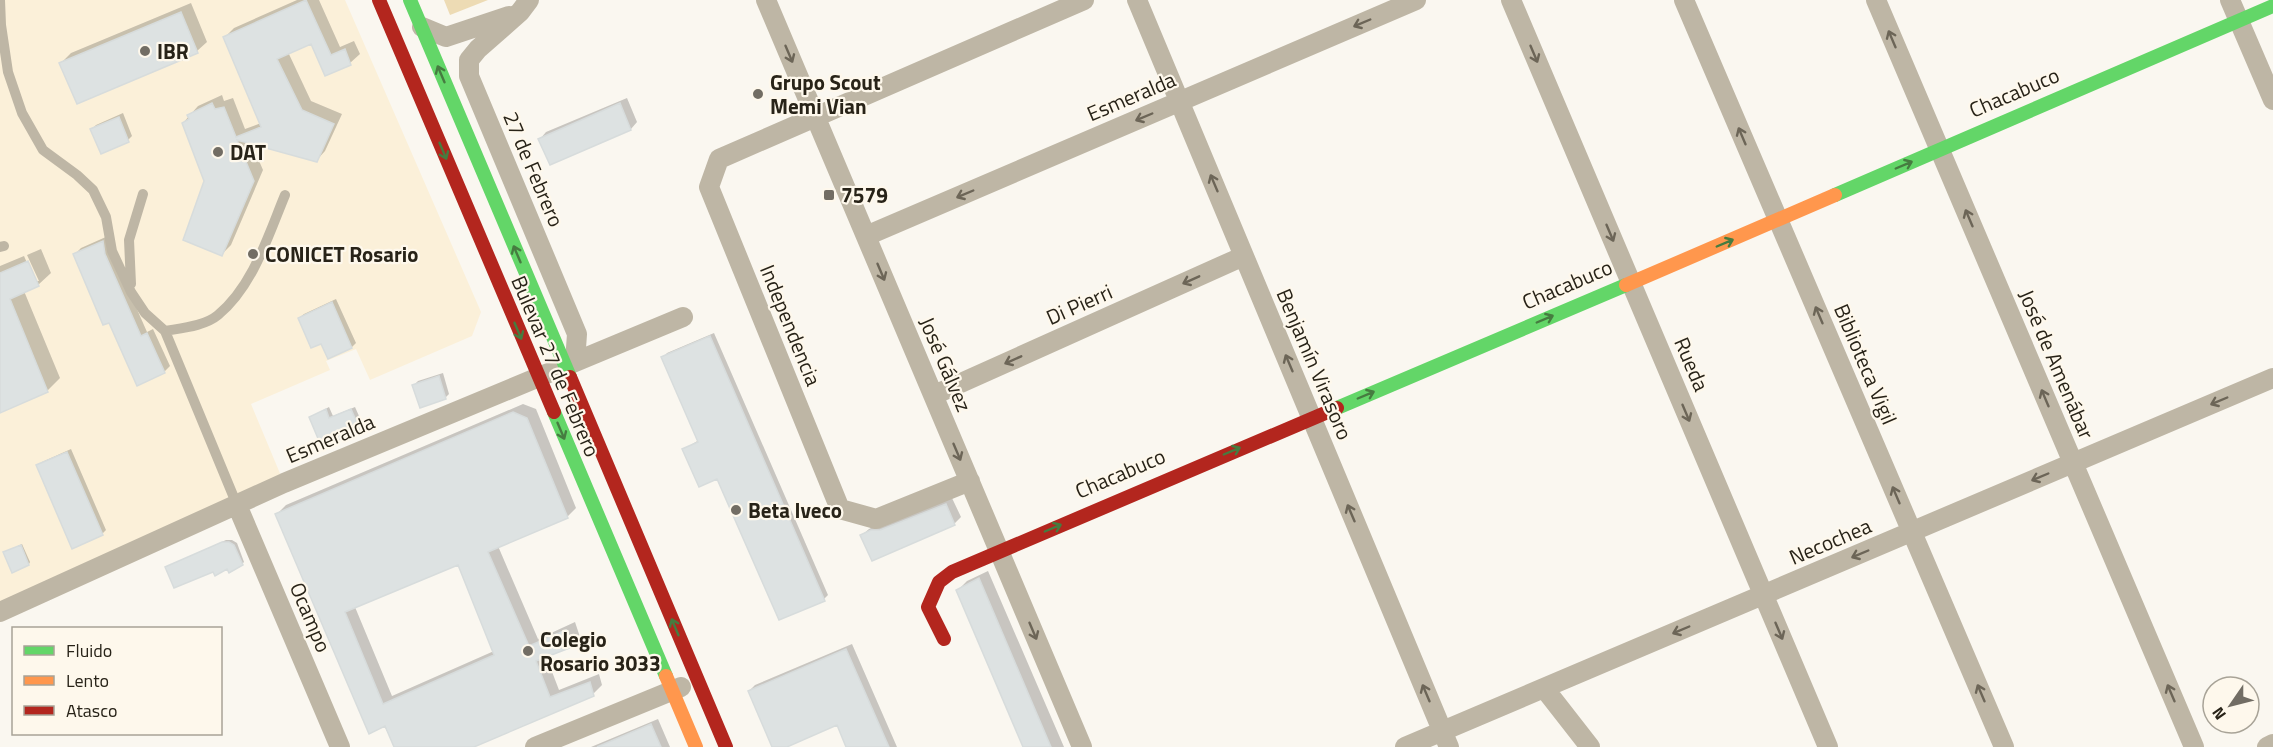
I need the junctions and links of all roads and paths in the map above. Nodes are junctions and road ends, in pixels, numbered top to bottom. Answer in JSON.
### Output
{"nodes":[{"id":1,"x":0,"y":0,"type":"edge"},
{"id":2,"x":379,"y":0,"type":"edge"},
{"id":3,"x":410,"y":0,"type":"edge"},
{"id":4,"x":766,"y":0,"type":"edge"},
{"id":5,"x":1084,"y":0,"type":"edge"},
{"id":6,"x":1137,"y":0,"type":"edge"},
{"id":7,"x":1416,"y":0,"type":"edge"},
{"id":8,"x":1511,"y":0,"type":"edge"},
{"id":9,"x":1684,"y":0,"type":"edge"},
{"id":10,"x":1876,"y":0,"type":"edge"},
{"id":11,"x":2230,"y":0,"type":"edge"},
{"id":12,"x":525,"y":6,"type":"edge"},
{"id":13,"x":2273,"y":6,"type":"edge"},
{"id":14,"x":2239,"y":21,"type":"junction"},
{"id":15,"x":422,"y":27,"type":"junction"},
{"id":16,"x":2273,"y":100,"type":"edge"},
{"id":17,"x":1180,"y":101,"type":"junction"},
{"id":18,"x":816,"y":117,"type":"junction"},
{"id":19,"x":1940,"y":150,"type":"junction"},
{"id":20,"x":143,"y":194,"type":"dead end"},
{"id":21,"x":285,"y":195,"type":"dead end"},
{"id":22,"x":1778,"y":220,"type":"junction"},
{"id":23,"x":866,"y":236,"type":"junction"},
{"id":24,"x":1244,"y":256,"type":"junction"},
{"id":25,"x":1631,"y":283,"type":"junction"},
{"id":26,"x":131,"y":292,"type":"junction"},
{"id":27,"x":683,"y":317,"type":"dead end"},
{"id":28,"x":165,"y":331,"type":"junction"},
{"id":29,"x":570,"y":364,"type":"junction"},
{"id":30,"x":538,"y":377,"type":"junction"},
{"id":31,"x":2273,"y":378,"type":"edge"},
{"id":32,"x":934,"y":395,"type":"junction"},
{"id":33,"x":1312,"y":417,"type":"junction"},
{"id":34,"x":2073,"y":463,"type":"junction"},
{"id":35,"x":970,"y":481,"type":"junction"},
{"id":36,"x":237,"y":505,"type":"junction"},
{"id":37,"x":1912,"y":532,"type":"junction"},
{"id":38,"x":999,"y":551,"type":"junction"},
{"id":39,"x":1763,"y":595,"type":"junction"},
{"id":40,"x":0,"y":612,"type":"edge"},
{"id":41,"x":944,"y":639,"type":"dead end"},
{"id":42,"x":697,"y":681,"type":"junction"},
{"id":43,"x":1544,"y":688,"type":"junction"},
{"id":44,"x":672,"y":691,"type":"junction"},
{"id":45,"x":1445,"y":739,"type":"edge"},
{"id":46,"x":2273,"y":744,"type":"edge"},
{"id":47,"x":340,"y":747,"type":"edge"},
{"id":48,"x":536,"y":747,"type":"edge"},
{"id":49,"x":696,"y":747,"type":"edge"},
{"id":50,"x":726,"y":747,"type":"edge"},
{"id":51,"x":1082,"y":747,"type":"edge"},
{"id":52,"x":1405,"y":747,"type":"edge"},
{"id":53,"x":1590,"y":747,"type":"edge"},
{"id":54,"x":1828,"y":747,"type":"edge"},
{"id":55,"x":2004,"y":747,"type":"edge"},
{"id":56,"x":2194,"y":747,"type":"edge"},
{"id":57,"x":2267,"y":747,"type":"edge"}],
"edges":[{"from":1,"to":26,"type":"lane"},
{"from":2,"to":30,"type":"main road","name":"Bulevar 27 de Febrero","one_way":true},
{"from":3,"to":15,"type":"main road","name":"Bulevar 27 de Febrero"},
{"from":4,"to":18,"type":"street","name":"José Gálvez","one_way":true},
{"from":5,"to":18,"type":"street"},
{"from":6,"to":17,"type":"street","name":"Benjamín Virasoro"},
{"from":7,"to":17,"type":"street","name":"Esmeralda","one_way":true},
{"from":8,"to":25,"type":"street","name":"Rueda","one_way":true},
{"from":22,"to":9,"type":"street","name":"Biblioteca Vigil","one_way":true},
{"from":19,"to":10,"type":"street","name":"José de Amenábar","one_way":true},
{"from":11,"to":14,"type":"street"},
{"from":12,"to":15,"type":"street"},
{"from":12,"to":29,"type":"street","name":"27 de Febrero"},
{"from":13,"to":14,"type":"main road","name":"Chacabuco"},
{"from":14,"to":16,"type":"street"},
{"from":14,"to":19,"type":"main road","name":"Chacabuco"},
{"from":29,"to":15,"type":"main road","name":"Bulevar 27 de Febrero","one_way":true},
{"from":17,"to":23,"type":"street","name":"Esmeralda","one_way":true},
{"from":24,"to":17,"type":"street","name":"Benjamín Virasoro","one_way":true},
{"from":18,"to":23,"type":"street","name":"José Gálvez"},
{"from":18,"to":35,"type":"street","name":"Independencia"},
{"from":22,"to":19,"type":"main road","name":"Chacabuco","one_way":true},
{"from":34,"to":19,"type":"street","name":"José de Amenábar","one_way":true},
{"from":20,"to":26,"type":"lane"},
{"from":21,"to":28,"type":"lane"},
{"from":25,"to":22,"type":"main road","name":"Chacabuco","one_way":true},
{"from":37,"to":22,"type":"street","name":"Biblioteca Vigil","one_way":true},
{"from":23,"to":32,"type":"street","name":"José Gálvez","one_way":true},
{"from":24,"to":32,"type":"street","name":"Di Pierri","one_way":true},
{"from":33,"to":24,"type":"street","name":"Benjamín Virasoro","one_way":true},
{"from":33,"to":25,"type":"main road","name":"Chacabuco","one_way":true},
{"from":25,"to":39,"type":"street","name":"Rueda","one_way":true},
{"from":26,"to":28,"type":"lane"},
{"from":27,"to":29,"type":"street","name":"Esmeralda"},
{"from":28,"to":36,"type":"lane"},
{"from":29,"to":30,"type":"street","name":"Esmeralda"},
{"from":42,"to":29,"type":"main road","name":"Bulevar 27 de Febrero","one_way":true},
{"from":30,"to":36,"type":"street","name":"Esmeralda"},
{"from":30,"to":44,"type":"main road","name":"Bulevar 27 de Febrero","one_way":true},
{"from":31,"to":34,"type":"street","name":"Necochea","one_way":true},
{"from":32,"to":35,"type":"street","name":"José Gálvez","one_way":true},
{"from":38,"to":33,"type":"main road","name":"Chacabuco","one_way":true},
{"from":45,"to":33,"type":"street","name":"Benjamín Virasoro","one_way":true},
{"from":34,"to":37,"type":"street","name":"Necochea","one_way":true},
{"from":56,"to":34,"type":"street","name":"José de Amenábar","one_way":true},
{"from":35,"to":38,"type":"street","name":"José Gálvez"},
{"from":36,"to":40,"type":"street","name":"Esmeralda"},
{"from":36,"to":47,"type":"street","name":"Ocampo"},
{"from":37,"to":39,"type":"street","name":"Necochea","one_way":true},
{"from":55,"to":37,"type":"street","name":"Biblioteca Vigil","one_way":true},
{"from":38,"to":41,"type":"main road","name":"Chacabuco"},
{"from":38,"to":51,"type":"street","name":"José Gálvez","one_way":true},
{"from":39,"to":43,"type":"street","name":"Necochea","one_way":true},
{"from":39,"to":54,"type":"street","name":"Rueda","one_way":true},
{"from":42,"to":44,"type":"street"},
{"from":42,"to":50,"type":"main road","name":"Bulevar 27 de Febrero"},
{"from":43,"to":45,"type":"street","name":"Necochea"},
{"from":43,"to":53,"type":"street"},
{"from":44,"to":48,"type":"street"},
{"from":44,"to":49,"type":"main road","name":"Bulevar 27 de Febrero"},
{"from":45,"to":52,"type":"street","name":"Necochea"},
{"from":46,"to":57,"type":"street"}]}
